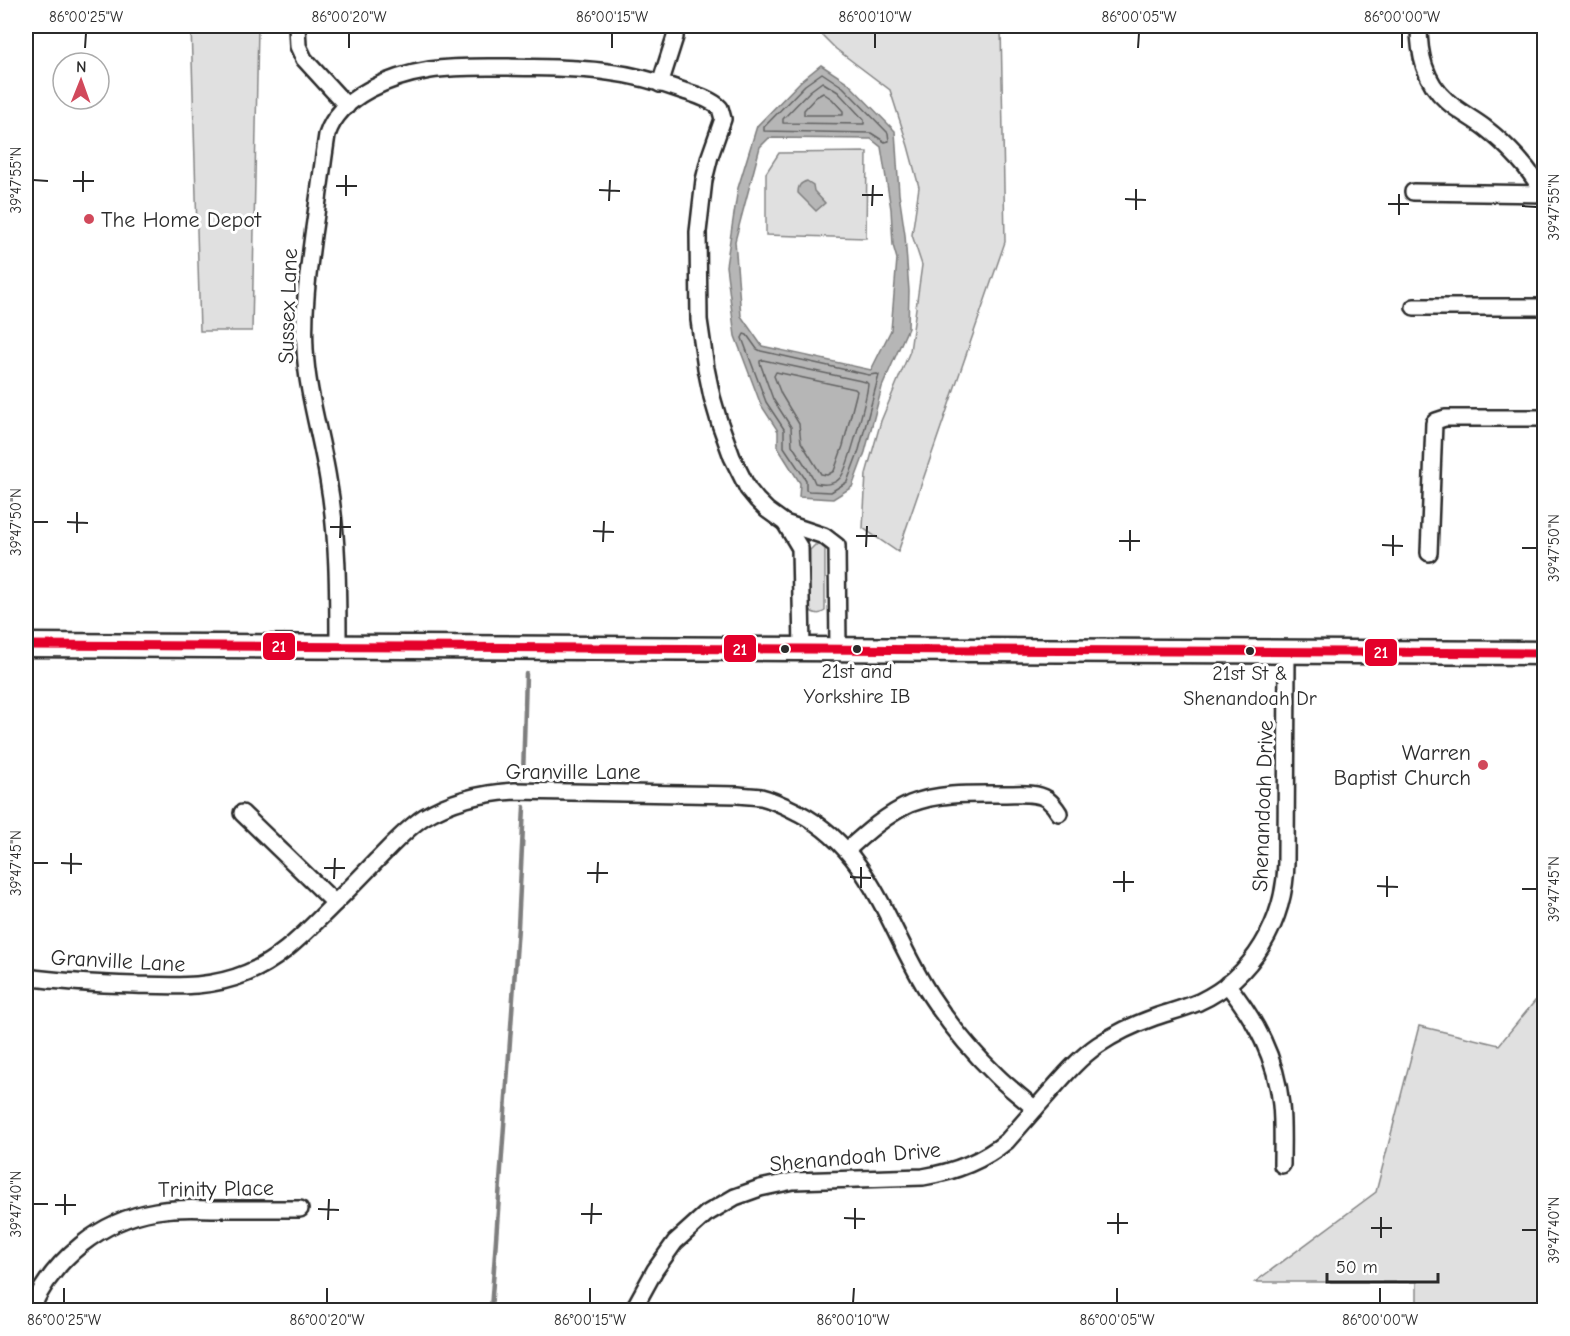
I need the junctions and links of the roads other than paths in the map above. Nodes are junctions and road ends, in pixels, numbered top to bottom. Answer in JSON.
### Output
{"nodes":[{"id":1,"x":297,"y":26,"type":"edge"},
{"id":2,"x":675,"y":26,"type":"edge"},
{"id":3,"x":1419,"y":26,"type":"edge"},
{"id":4,"x":660,"y":84,"type":"junction"},
{"id":5,"x":347,"y":106,"type":"junction"},
{"id":6,"x":1413,"y":192,"type":"dead end"},
{"id":7,"x":1544,"y":195,"type":"edge"},
{"id":8,"x":1414,"y":306,"type":"dead end"},
{"id":9,"x":1545,"y":307,"type":"edge"},
{"id":10,"x":1545,"y":418,"type":"edge"},
{"id":11,"x":785,"y":523,"type":"junction"},
{"id":12,"x":1429,"y":554,"type":"dead end"},
{"id":13,"x":26,"y":645,"type":"edge"},
{"id":14,"x":338,"y":647,"type":"junction"},
{"id":15,"x":802,"y":649,"type":"junction"},
{"id":16,"x":838,"y":650,"type":"junction"},
{"id":17,"x":1287,"y":652,"type":"junction"},
{"id":18,"x":1545,"y":653,"type":"edge"},
{"id":19,"x":242,"y":813,"type":"dead end"},
{"id":20,"x":1059,"y":813,"type":"dead end"},
{"id":21,"x":847,"y":850,"type":"junction"},
{"id":22,"x":335,"y":903,"type":"junction"},
{"id":23,"x":26,"y":977,"type":"edge"},
{"id":24,"x":1227,"y":984,"type":"junction"},
{"id":25,"x":1035,"y":1109,"type":"junction"},
{"id":26,"x":1282,"y":1165,"type":"dead end"},
{"id":27,"x":300,"y":1209,"type":"dead end"},
{"id":28,"x":31,"y":1311,"type":"edge"},
{"id":29,"x":633,"y":1311,"type":"edge"}],
"edges":[{"from":1,"to":5,"type":"street"},
{"from":2,"to":4,"type":"street"},
{"from":3,"to":7,"type":"street"},
{"from":4,"to":5,"type":"street","name":"Sussex Lane"},
{"from":4,"to":11,"type":"street","name":"Sussex Lane"},
{"from":5,"to":14,"type":"street","name":"Sussex Lane"},
{"from":6,"to":7,"type":"street"},
{"from":8,"to":9,"type":"street"},
{"from":10,"to":12,"type":"street"},
{"from":11,"to":15,"type":"street"},
{"from":11,"to":16,"type":"street"},
{"from":13,"to":14,"type":"main road"},
{"from":14,"to":15,"type":"main road"},
{"from":15,"to":16,"type":"main road"},
{"from":16,"to":17,"type":"main road"},
{"from":17,"to":18,"type":"main road"},
{"from":17,"to":24,"type":"street","name":"Shenandoah Drive"},
{"from":19,"to":22,"type":"street"},
{"from":20,"to":21,"type":"street"},
{"from":21,"to":22,"type":"street","name":"Granville Lane"},
{"from":21,"to":25,"type":"street","name":"Granville Lane"},
{"from":22,"to":23,"type":"street","name":"Granville Lane"},
{"from":24,"to":25,"type":"street","name":"Shenandoah Drive"},
{"from":24,"to":26,"type":"street"},
{"from":25,"to":29,"type":"street","name":"Shenandoah Drive"},
{"from":27,"to":28,"type":"street","name":"Trinity Place"}]}
